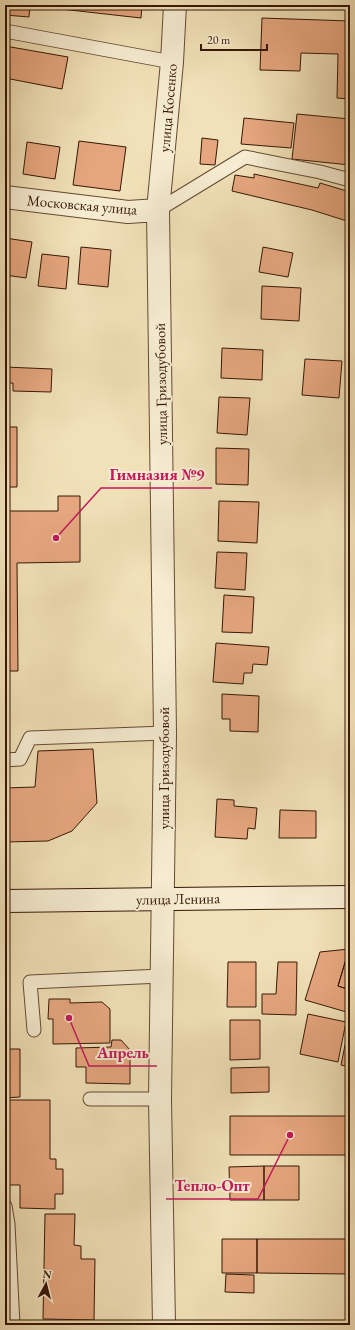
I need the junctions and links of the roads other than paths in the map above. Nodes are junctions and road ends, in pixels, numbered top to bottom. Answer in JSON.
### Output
{"nodes":[{"id":1,"x":175,"y":5,"type":"edge"},
{"id":2,"x":5,"y":31,"type":"edge"},
{"id":3,"x":172,"y":62,"type":"junction"},
{"id":4,"x":350,"y":180,"type":"edge"},
{"id":5,"x":5,"y":197,"type":"edge"},
{"id":6,"x":158,"y":210,"type":"junction"},
{"id":7,"x":165,"y":733,"type":"junction"},
{"id":8,"x":5,"y":760,"type":"edge"},
{"id":9,"x":350,"y":897,"type":"edge"},
{"id":10,"x":162,"y":900,"type":"junction"},
{"id":11,"x":5,"y":901,"type":"edge"},
{"id":12,"x":161,"y":976,"type":"junction"},
{"id":13,"x":34,"y":1030,"type":"dead end"},
{"id":14,"x":160,"y":1098,"type":"junction"},
{"id":15,"x":90,"y":1099,"type":"dead end"},
{"id":16,"x":5,"y":1206,"type":"edge"},
{"id":17,"x":13,"y":1325,"type":"edge"},
{"id":18,"x":164,"y":1325,"type":"edge"}],
"edges":[{"from":1,"to":3,"type":"street","name":"улица Косенко"},
{"from":2,"to":3,"type":"lane"},
{"from":3,"to":6,"type":"street","name":"улица Косенко"},
{"from":4,"to":6,"type":"lane"},
{"from":5,"to":6,"type":"street","name":"Московская улица"},
{"from":6,"to":7,"type":"street","name":"улица Гризодубовой"},
{"from":7,"to":8,"type":"lane"},
{"from":7,"to":10,"type":"street","name":"улица Гризодубовой"},
{"from":9,"to":10,"type":"street","name":"улица Ленина"},
{"from":10,"to":11,"type":"street","name":"улица Ленина"},
{"from":10,"to":12,"type":"street","name":"улица Гризодубовой"},
{"from":12,"to":13,"type":"lane"},
{"from":12,"to":14,"type":"street","name":"улица Гризодубовой"},
{"from":14,"to":15,"type":"lane"},
{"from":14,"to":18,"type":"street","name":"улица Гризодубовой"},
{"from":16,"to":17,"type":"lane"}]}
